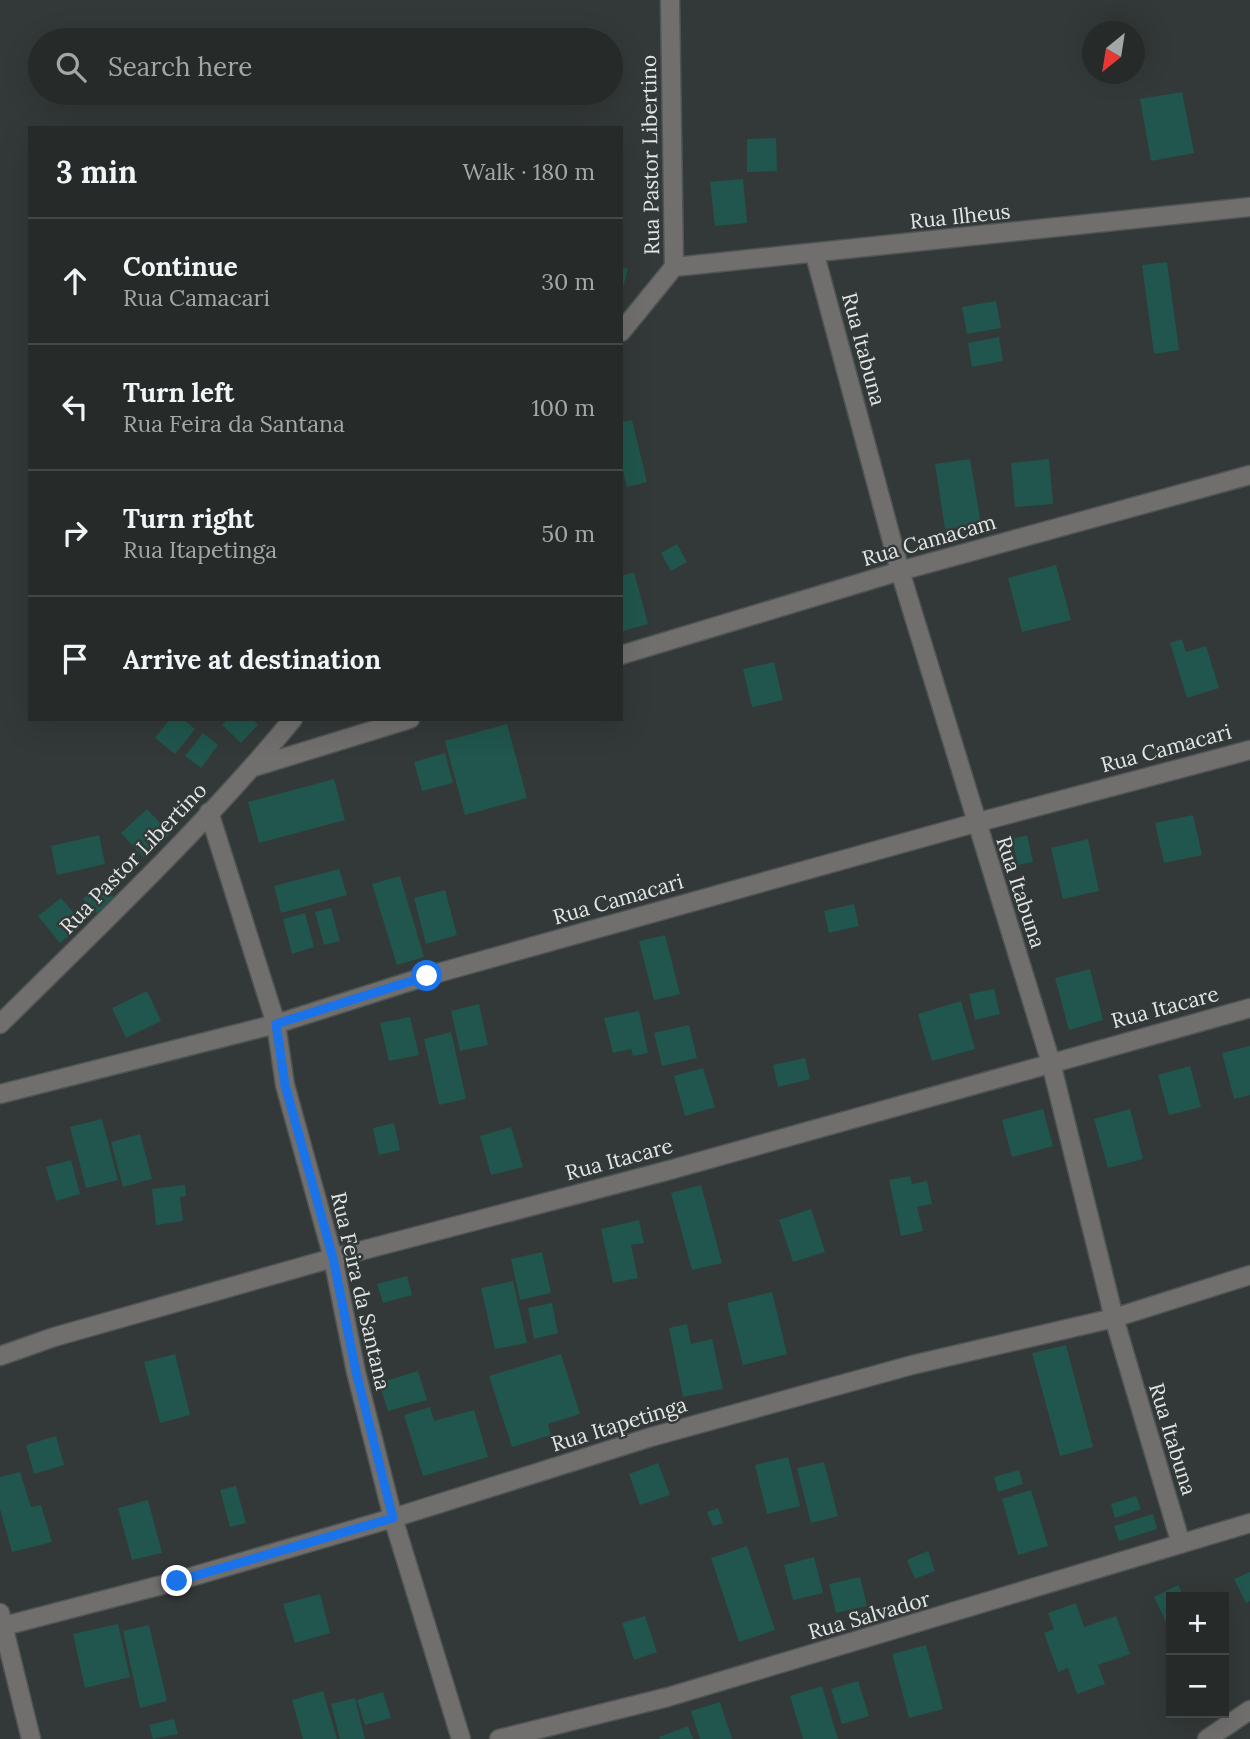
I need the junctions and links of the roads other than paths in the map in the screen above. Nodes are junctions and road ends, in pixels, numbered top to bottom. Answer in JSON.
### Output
{"nodes":[{"id":1,"x":670,"y":0,"type":"edge"},
{"id":2,"x":1250,"y":207,"type":"edge"},
{"id":3,"x":815,"y":255,"type":"junction"},
{"id":4,"x":674,"y":267,"type":"junction"},
{"id":5,"x":623,"y":330,"type":"edge"},
{"id":6,"x":1250,"y":475,"type":"edge"},
{"id":7,"x":900,"y":571,"type":"junction"},
{"id":8,"x":623,"y":654,"type":"edge"},
{"id":9,"x":291,"y":721,"type":"edge"},
{"id":10,"x":404,"y":721,"type":"edge"},
{"id":11,"x":1250,"y":750,"type":"edge"},
{"id":12,"x":254,"y":767,"type":"junction"},
{"id":13,"x":209,"y":812,"type":"junction"},
{"id":14,"x":975,"y":822,"type":"junction"},
{"id":15,"x":1250,"y":1007,"type":"edge"},
{"id":16,"x":0,"y":1024,"type":"edge"},
{"id":17,"x":276,"y":1024,"type":"junction"},
{"id":18,"x":1051,"y":1063,"type":"junction"},
{"id":19,"x":0,"y":1094,"type":"edge"},
{"id":20,"x":333,"y":1258,"type":"junction"},
{"id":21,"x":1250,"y":1275,"type":"edge"},
{"id":22,"x":1114,"y":1318,"type":"junction"},
{"id":23,"x":0,"y":1356,"type":"edge"},
{"id":24,"x":393,"y":1518,"type":"junction"},
{"id":25,"x":1250,"y":1523,"type":"edge"},
{"id":26,"x":1181,"y":1544,"type":"junction"},
{"id":27,"x":1,"y":1622,"type":"edge"},
{"id":28,"x":1250,"y":1710,"type":"edge"},
{"id":29,"x":31,"y":1739,"type":"edge"},
{"id":30,"x":461,"y":1739,"type":"edge"},
{"id":31,"x":499,"y":1739,"type":"edge"},
{"id":32,"x":1206,"y":1739,"type":"edge"}],
"edges":[{"from":1,"to":4,"type":"street","name":"Rua Pastor Libertino"},
{"from":2,"to":3,"type":"street","name":"Rua Ilheus"},
{"from":3,"to":4,"type":"street","name":"Rua Ilheus"},
{"from":3,"to":7,"type":"street","name":"Rua Itabuna"},
{"from":4,"to":5,"type":"street","name":"Rua Pastor Libertino"},
{"from":6,"to":7,"type":"street","name":"Rua Camacam"},
{"from":7,"to":8,"type":"street","name":"Rua Camacam"},
{"from":7,"to":14,"type":"street","name":"Rua Itabuna"},
{"from":9,"to":12,"type":"street","name":"Rua Pastor Libertino"},
{"from":10,"to":12,"type":"street"},
{"from":11,"to":14,"type":"street","name":"Rua Camacari"},
{"from":12,"to":13,"type":"street","name":"Rua Pastor Libertino"},
{"from":13,"to":16,"type":"street","name":"Rua Pastor Libertino"},
{"from":13,"to":17,"type":"street","name":"Rua Feira da Santana"},
{"from":14,"to":17,"type":"street","name":"Rua Camacari"},
{"from":14,"to":18,"type":"street","name":"Rua Itabuna"},
{"from":15,"to":18,"type":"street","name":"Rua Itacare"},
{"from":17,"to":19,"type":"street","name":"Rua Camacari"},
{"from":17,"to":20,"type":"street","name":"Rua Feira da Santana"},
{"from":18,"to":20,"type":"street","name":"Rua Itacare"},
{"from":18,"to":22,"type":"street","name":"Rua Itabuna"},
{"from":20,"to":23,"type":"street","name":"Rua Itacare"},
{"from":20,"to":24,"type":"street","name":"Rua Feira da Santana"},
{"from":21,"to":22,"type":"street","name":"Rua Itapetinga"},
{"from":22,"to":24,"type":"street","name":"Rua Itapetinga"},
{"from":22,"to":26,"type":"street","name":"Rua Itabuna"},
{"from":24,"to":27,"type":"street","name":"Rua Itapetinga"},
{"from":24,"to":30,"type":"street","name":"Rua Feira da Santana"},
{"from":25,"to":26,"type":"street","name":"Rua Salvador"},
{"from":26,"to":31,"type":"street","name":"Rua Salvador"},
{"from":27,"to":29,"type":"street","name":"Rua Itapetinga"},
{"from":28,"to":32,"type":"street"}]}
